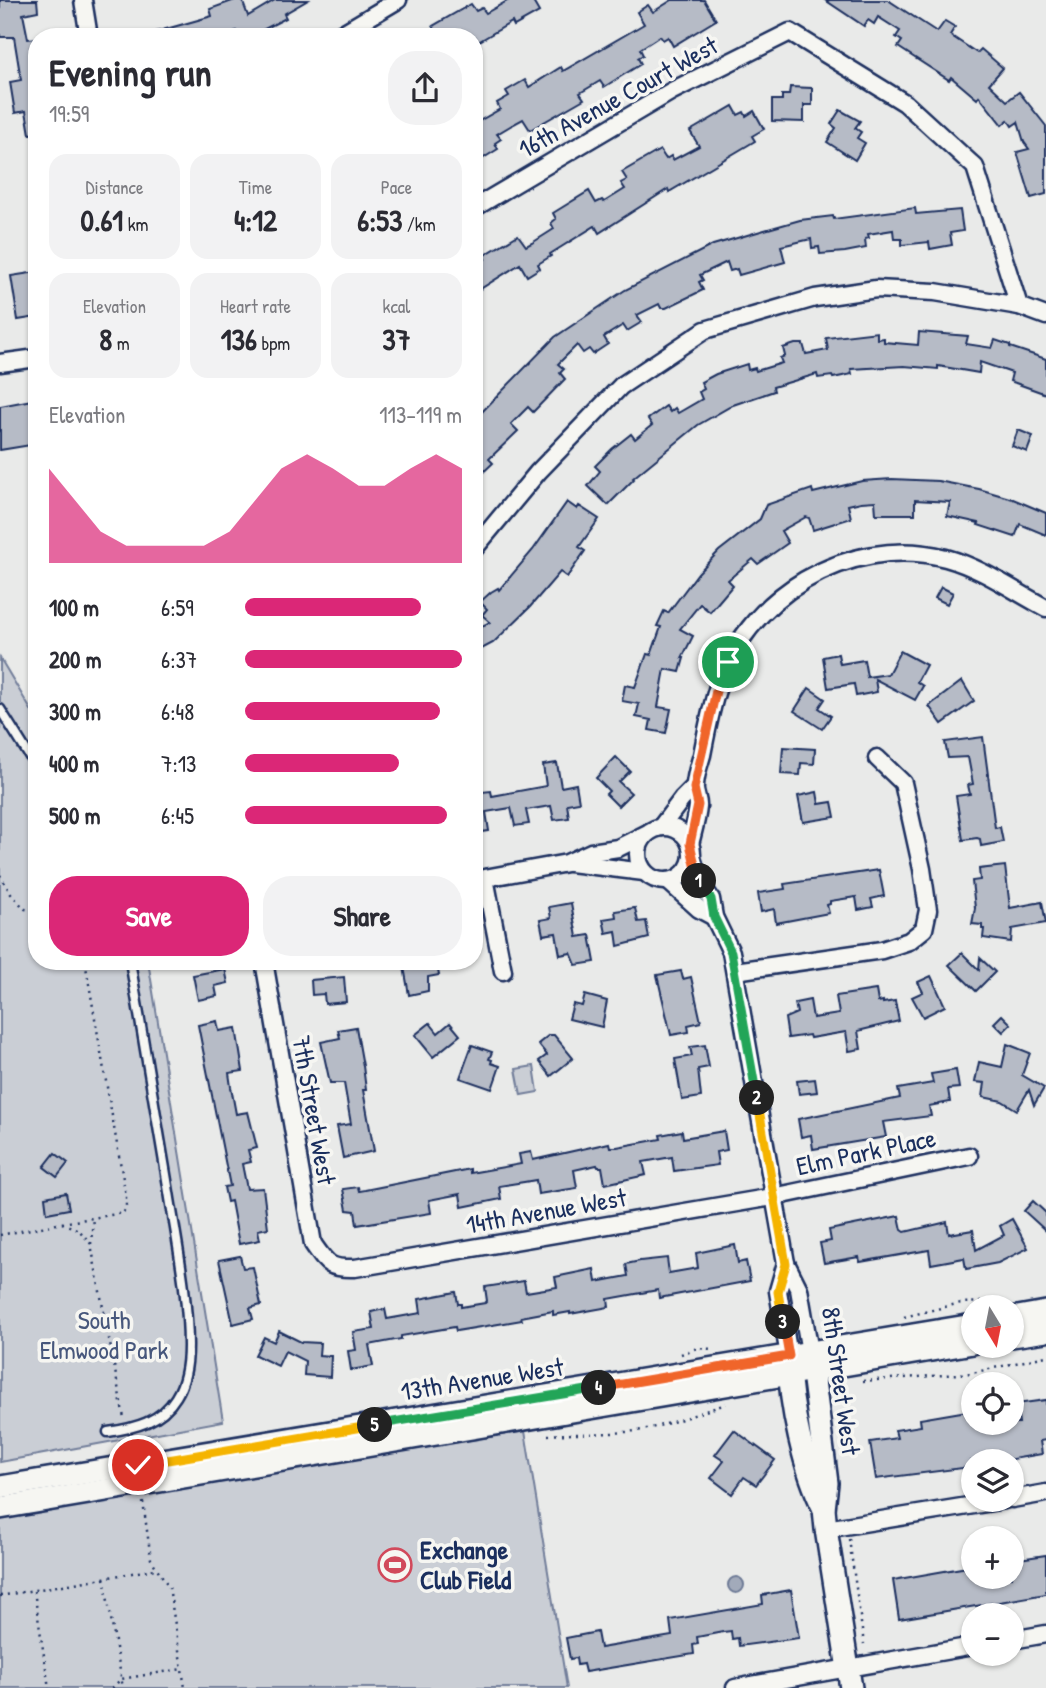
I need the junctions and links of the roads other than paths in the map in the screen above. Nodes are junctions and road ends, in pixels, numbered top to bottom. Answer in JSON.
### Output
{"nodes":[{"id":1,"x":83,"y":0,"type":"edge"},
{"id":2,"x":398,"y":0,"type":"edge"},
{"id":3,"x":88,"y":28,"type":"edge"},
{"id":4,"x":351,"y":28,"type":"edge"},
{"id":5,"x":483,"y":203,"type":"edge"},
{"id":6,"x":1019,"y":306,"type":"junction"},
{"id":7,"x":1046,"y":316,"type":"edge"},
{"id":8,"x":28,"y":359,"type":"edge"},
{"id":9,"x":0,"y":363,"type":"edge"},
{"id":10,"x":483,"y":538,"type":"edge"},
{"id":11,"x":1046,"y":608,"type":"edge"},
{"id":12,"x":0,"y":709,"type":"edge"},
{"id":13,"x":28,"y":754,"type":"edge"},
{"id":14,"x":877,"y":758,"type":"dead end"},
{"id":15,"x":694,"y":788,"type":"junction"},
{"id":16,"x":662,"y":827,"type":"junction"},
{"id":17,"x":646,"y":835,"type":"junction"},
{"id":18,"x":691,"y":851,"type":"junction"},
{"id":19,"x":567,"y":863,"type":"junction"},
{"id":20,"x":644,"y":872,"type":"junction"},
{"id":21,"x":483,"y":878,"type":"edge"},
{"id":22,"x":668,"y":881,"type":"junction"},
{"id":23,"x":483,"y":891,"type":"edge"},
{"id":24,"x":714,"y":917,"type":"junction"},
{"id":25,"x":132,"y":970,"type":"edge"},
{"id":26,"x":266,"y":970,"type":"edge"},
{"id":27,"x":503,"y":971,"type":"dead end"},
{"id":28,"x":735,"y":971,"type":"junction"},
{"id":29,"x":969,"y":1156,"type":"dead end"},
{"id":30,"x":773,"y":1197,"type":"junction"},
{"id":31,"x":327,"y":1264,"type":"joint"},
{"id":32,"x":786,"y":1264,"type":"junction"},
{"id":33,"x":1046,"y":1312,"type":"edge"},
{"id":34,"x":1024,"y":1316,"type":"edge"},
{"id":35,"x":961,"y":1328,"type":"edge"},
{"id":36,"x":1046,"y":1331,"type":"edge"},
{"id":37,"x":1024,"y":1334,"type":"edge"},
{"id":38,"x":961,"y":1344,"type":"edge"},
{"id":39,"x":811,"y":1362,"type":"junction"},
{"id":40,"x":789,"y":1365,"type":"junction"},
{"id":41,"x":108,"y":1432,"type":"dead end"},
{"id":42,"x":0,"y":1488,"type":"edge"},
{"id":43,"x":1046,"y":1493,"type":"edge"},
{"id":44,"x":1024,"y":1497,"type":"edge"},
{"id":45,"x":961,"y":1505,"type":"edge"},
{"id":46,"x":0,"y":1508,"type":"edge"},
{"id":47,"x":825,"y":1519,"type":"junction"},
{"id":48,"x":1046,"y":1634,"type":"edge"},
{"id":49,"x":1024,"y":1638,"type":"edge"},
{"id":50,"x":961,"y":1649,"type":"edge"},
{"id":51,"x":850,"y":1678,"type":"edge"},
{"id":52,"x":734,"y":1688,"type":"edge"}],
"edges":[{"from":1,"to":3,"type":"street"},
{"from":2,"to":4,"type":"street"},
{"from":5,"to":6,"type":"street","name":"16th Avenue Court West"},
{"from":6,"to":7,"type":"street"},
{"from":6,"to":10,"type":"street"},
{"from":8,"to":9,"type":"street"},
{"from":11,"to":15,"type":"street"},
{"from":12,"to":13,"type":"lane"},
{"from":14,"to":28,"type":"street"},
{"from":15,"to":16,"type":"street"},
{"from":15,"to":18,"type":"street"},
{"from":16,"to":17,"type":"street"},
{"from":16,"to":18,"type":"street"},
{"from":17,"to":19,"type":"street"},
{"from":17,"to":20,"type":"street"},
{"from":18,"to":22,"type":"street"},
{"from":18,"to":24,"type":"street","name":"8th Street West"},
{"from":19,"to":20,"type":"street"},
{"from":19,"to":21,"type":"street"},
{"from":20,"to":22,"type":"street"},
{"from":22,"to":24,"type":"street","name":"8th Street West"},
{"from":23,"to":27,"type":"street"},
{"from":24,"to":28,"type":"street","name":"8th Street West"},
{"from":25,"to":41,"type":"lane"},
{"from":26,"to":31,"type":"street","name":"7th Street West"},
{"from":28,"to":30,"type":"street","name":"8th Street West"},
{"from":29,"to":30,"type":"street","name":"Elm Park Place"},
{"from":30,"to":31,"type":"street","name":"14th Avenue West"},
{"from":30,"to":32,"type":"street","name":"8th Street West"},
{"from":32,"to":39,"type":"street","name":"8th Street West"},
{"from":32,"to":40,"type":"street","name":"8th Street West"},
{"from":33,"to":34,"type":"street"},
{"from":35,"to":39,"type":"street","name":"13th Avenue West"},
{"from":36,"to":37,"type":"street"},
{"from":38,"to":39,"type":"street","name":"13th Avenue West"},
{"from":39,"to":40,"type":"street","name":"13th Avenue West"},
{"from":39,"to":47,"type":"street","name":"8th Street West"},
{"from":40,"to":42,"type":"street","name":"13th Avenue West"},
{"from":40,"to":46,"type":"street","name":"13th Avenue West"},
{"from":40,"to":47,"type":"street","name":"8th Street West"},
{"from":43,"to":44,"type":"street"},
{"from":45,"to":47,"type":"street"},
{"from":47,"to":51,"type":"street","name":"8th Street West"},
{"from":48,"to":49,"type":"street"},
{"from":50,"to":51,"type":"street"},
{"from":51,"to":52,"type":"street"}]}
